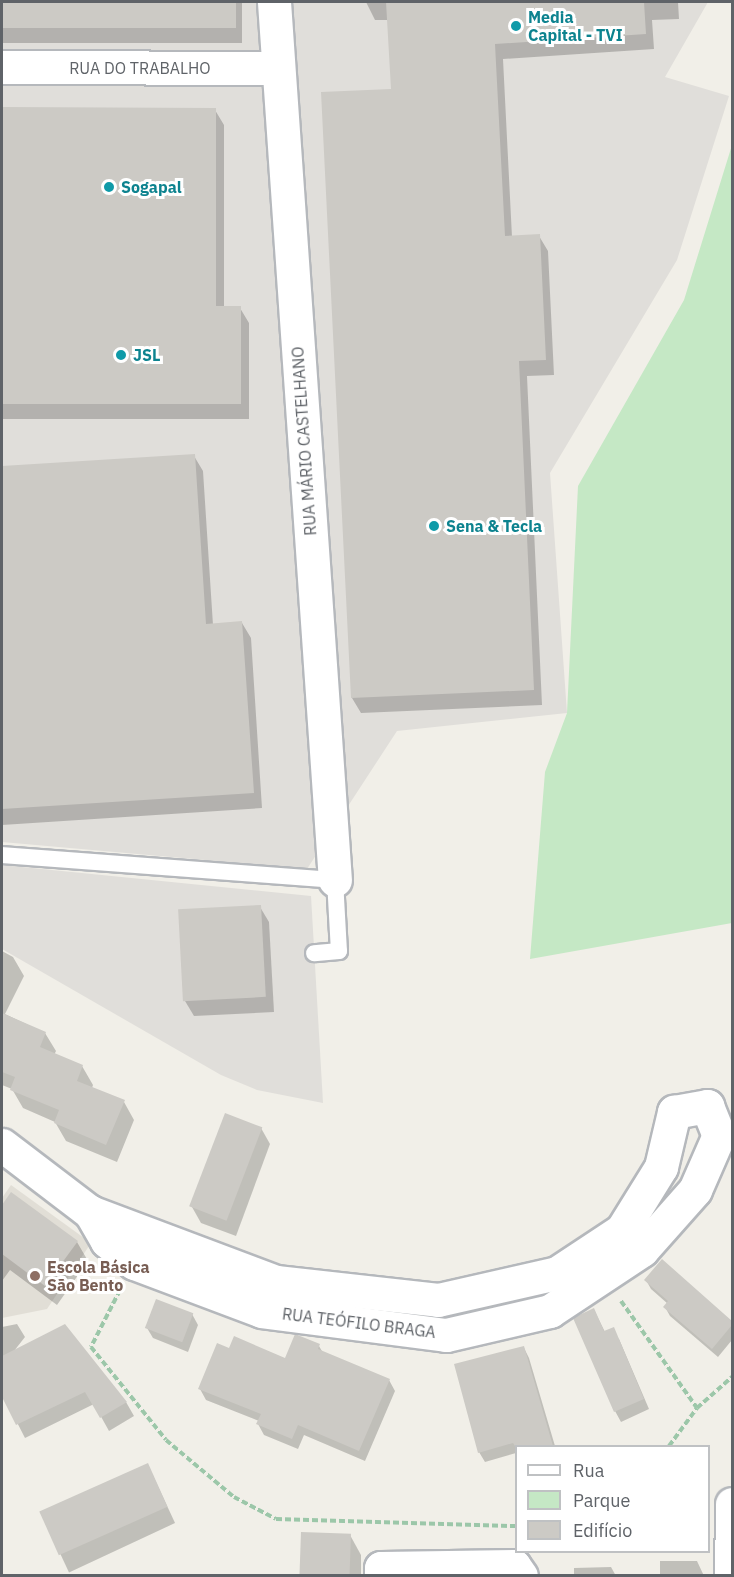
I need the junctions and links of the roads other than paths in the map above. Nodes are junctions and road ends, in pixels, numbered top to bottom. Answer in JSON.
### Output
{"nodes":[{"id":1,"x":274,"y":2,"type":"edge"},
{"id":2,"x":2,"y":67,"type":"edge"},
{"id":3,"x":278,"y":68,"type":"junction"},
{"id":4,"x":2,"y":855,"type":"edge"},
{"id":5,"x":335,"y":880,"type":"junction"},
{"id":6,"x":314,"y":953,"type":"dead end"},
{"id":7,"x":2,"y":1145,"type":"edge"},
{"id":8,"x":90,"y":1212,"type":"junction"},
{"id":9,"x":732,"y":1504,"type":"edge"},
{"id":10,"x":517,"y":1571,"type":"edge"},
{"id":11,"x":381,"y":1575,"type":"edge"},
{"id":12,"x":731,"y":1575,"type":"edge"}],
"edges":[{"from":1,"to":3,"type":"street","name":"RUA MÁRIO CASTELHANO"},
{"from":2,"to":3,"type":"street","name":"RUA DO TRABALHO"},
{"from":3,"to":5,"type":"street","name":"RUA MÁRIO CASTELHANO"},
{"from":4,"to":5,"type":"lane"},
{"from":5,"to":6,"type":"lane"},
{"from":7,"to":8,"type":"street","name":"RUA TEÓFILO BRAGA"},
{"from":8,"to":8,"type":"street","name":"RUA TEÓFILO BRAGA"},
{"from":9,"to":12,"type":"street"},
{"from":10,"to":11,"type":"street"}]}
